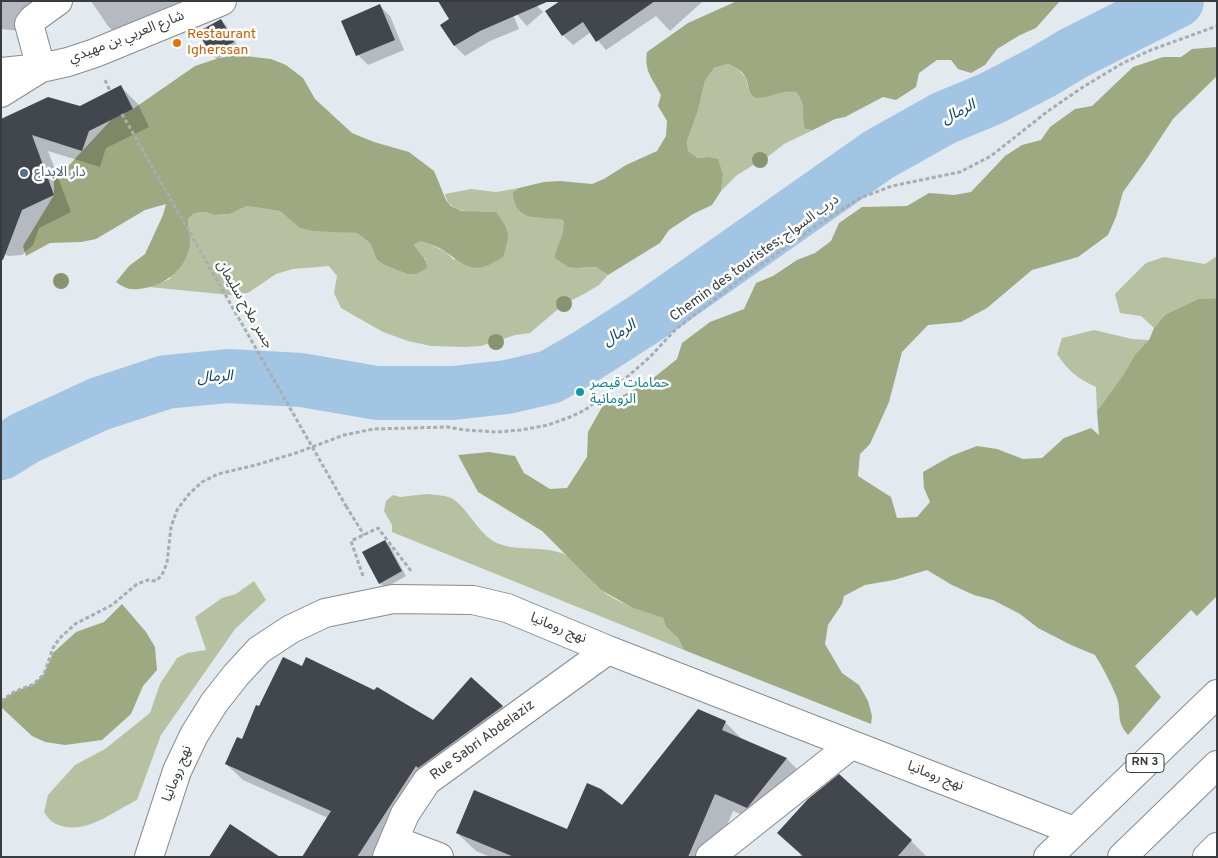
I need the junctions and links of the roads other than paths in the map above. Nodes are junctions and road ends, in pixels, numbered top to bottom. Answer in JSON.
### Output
{"nodes":[{"id":1,"x":58,"y":1,"type":"edge"},
{"id":2,"x":222,"y":1,"type":"edge"},
{"id":3,"x":41,"y":68,"type":"junction"},
{"id":4,"x":1,"y":72,"type":"edge"},
{"id":5,"x":1,"y":93,"type":"edge"},
{"id":6,"x":608,"y":650,"type":"junction"},
{"id":7,"x":1217,"y":694,"type":"edge"},
{"id":8,"x":851,"y":745,"type":"junction"},
{"id":9,"x":1217,"y":764,"type":"edge"},
{"id":10,"x":1074,"y":831,"type":"junction"},
{"id":11,"x":1217,"y":847,"type":"edge"},
{"id":12,"x":390,"y":848,"type":"edge"},
{"id":13,"x":149,"y":857,"type":"edge"},
{"id":14,"x":439,"y":857,"type":"edge"},
{"id":15,"x":710,"y":857,"type":"edge"},
{"id":16,"x":1048,"y":857,"type":"edge"},
{"id":17,"x":1122,"y":857,"type":"edge"},
{"id":18,"x":1206,"y":857,"type":"edge"}],
"edges":[{"from":1,"to":3,"type":"street"},
{"from":2,"to":3,"type":"street","name":"شارع العربي بن مهيدي"},
{"from":3,"to":4,"type":"street","name":"شارع العربي بن مهيدي"},
{"from":3,"to":5,"type":"street"},
{"from":6,"to":8,"type":"street","name":"نهج رومانيا"},
{"from":6,"to":12,"type":"street","name":"Rue Sabri Abdelaziz"},
{"from":6,"to":13,"type":"street","name":"نهج رومانيا"},
{"from":7,"to":10,"type":"street","number":"RN 3"},
{"from":8,"to":10,"type":"street","name":"نهج رومانيا"},
{"from":8,"to":15,"type":"street"},
{"from":9,"to":17,"type":"street"},
{"from":10,"to":16,"type":"street","number":"RN 3"},
{"from":11,"to":18,"type":"street"},
{"from":12,"to":14,"type":"street"}]}
